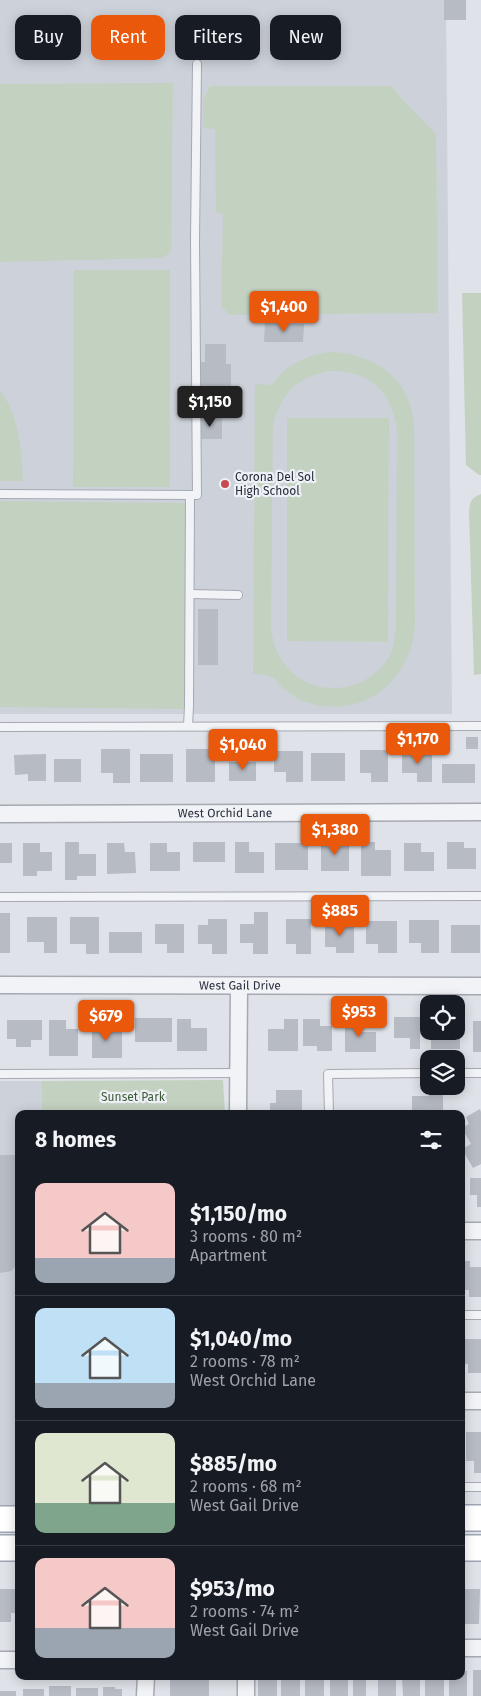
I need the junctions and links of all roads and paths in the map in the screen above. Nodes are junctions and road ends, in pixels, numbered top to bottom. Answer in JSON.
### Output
{"nodes":[{"id":1,"x":197,"y":64,"type":"dead end"},
{"id":2,"x":0,"y":494,"type":"edge"},
{"id":3,"x":190,"y":495,"type":"junction"},
{"id":4,"x":190,"y":594,"type":"junction"},
{"id":5,"x":238,"y":595,"type":"dead end"},
{"id":6,"x":188,"y":726,"type":"junction"},
{"id":7,"x":481,"y":726,"type":"edge"},
{"id":8,"x":0,"y":727,"type":"edge"},
{"id":9,"x":481,"y":812,"type":"edge"},
{"id":10,"x":0,"y":814,"type":"edge"},
{"id":11,"x":481,"y":896,"type":"edge"},
{"id":12,"x":0,"y":897,"type":"edge"},
{"id":13,"x":0,"y":985,"type":"edge"},
{"id":14,"x":239,"y":986,"type":"junction"},
{"id":15,"x":481,"y":986,"type":"edge"},
{"id":16,"x":238,"y":1073,"type":"junction"},
{"id":17,"x":420,"y":1073,"type":"edge"},
{"id":18,"x":465,"y":1073,"type":"edge"},
{"id":19,"x":481,"y":1073,"type":"edge"},
{"id":20,"x":0,"y":1074,"type":"edge"},
{"id":21,"x":238,"y":1110,"type":"edge"},
{"id":22,"x":329,"y":1110,"type":"edge"},
{"id":23,"x":465,"y":1231,"type":"edge"},
{"id":24,"x":481,"y":1231,"type":"edge"},
{"id":25,"x":465,"y":1315,"type":"edge"},
{"id":26,"x":481,"y":1315,"type":"edge"},
{"id":27,"x":465,"y":1401,"type":"edge"},
{"id":28,"x":481,"y":1401,"type":"edge"},
{"id":29,"x":465,"y":1487,"type":"edge"},
{"id":30,"x":481,"y":1487,"type":"edge"},
{"id":31,"x":0,"y":1518,"type":"edge"},
{"id":32,"x":15,"y":1518,"type":"edge"},
{"id":33,"x":465,"y":1518,"type":"edge"},
{"id":34,"x":481,"y":1518,"type":"edge"},
{"id":35,"x":0,"y":1548,"type":"edge"},
{"id":36,"x":15,"y":1548,"type":"edge"},
{"id":37,"x":465,"y":1548,"type":"edge"},
{"id":38,"x":481,"y":1548,"type":"edge"},
{"id":39,"x":465,"y":1648,"type":"edge"},
{"id":40,"x":481,"y":1648,"type":"edge"},
{"id":41,"x":0,"y":1660,"type":"edge"},
{"id":42,"x":15,"y":1660,"type":"edge"},
{"id":43,"x":146,"y":1680,"type":"edge"},
{"id":44,"x":246,"y":1680,"type":"edge"},
{"id":45,"x":146,"y":1696,"type":"edge"},
{"id":46,"x":246,"y":1696,"type":"edge"}],
"edges":[{"from":1,"to":3,"type":"lane"},
{"from":2,"to":3,"type":"lane"},
{"from":3,"to":4,"type":"lane"},
{"from":4,"to":5,"type":"lane"},
{"from":4,"to":6,"type":"lane"},
{"from":6,"to":7,"type":"lane"},
{"from":6,"to":8,"type":"lane"},
{"from":9,"to":10,"type":"street","name":"West Orchid Lane"},
{"from":11,"to":12,"type":"lane"},
{"from":13,"to":14,"type":"street","name":"West Gail Drive"},
{"from":14,"to":15,"type":"street","name":"West Gail Drive"},
{"from":14,"to":16,"type":"street"},
{"from":16,"to":20,"type":"lane"},
{"from":16,"to":21,"type":"street"},
{"from":17,"to":22,"type":"lane"},
{"from":18,"to":19,"type":"lane"},
{"from":23,"to":24,"type":"street"},
{"from":25,"to":26,"type":"lane"},
{"from":27,"to":28,"type":"street"},
{"from":29,"to":30,"type":"lane"},
{"from":31,"to":32,"type":"main road"},
{"from":33,"to":34,"type":"main road"},
{"from":35,"to":36,"type":"main road"},
{"from":37,"to":38,"type":"main road"},
{"from":39,"to":40,"type":"street"},
{"from":41,"to":42,"type":"street"},
{"from":43,"to":45,"type":"street"},
{"from":44,"to":46,"type":"street"}]}
